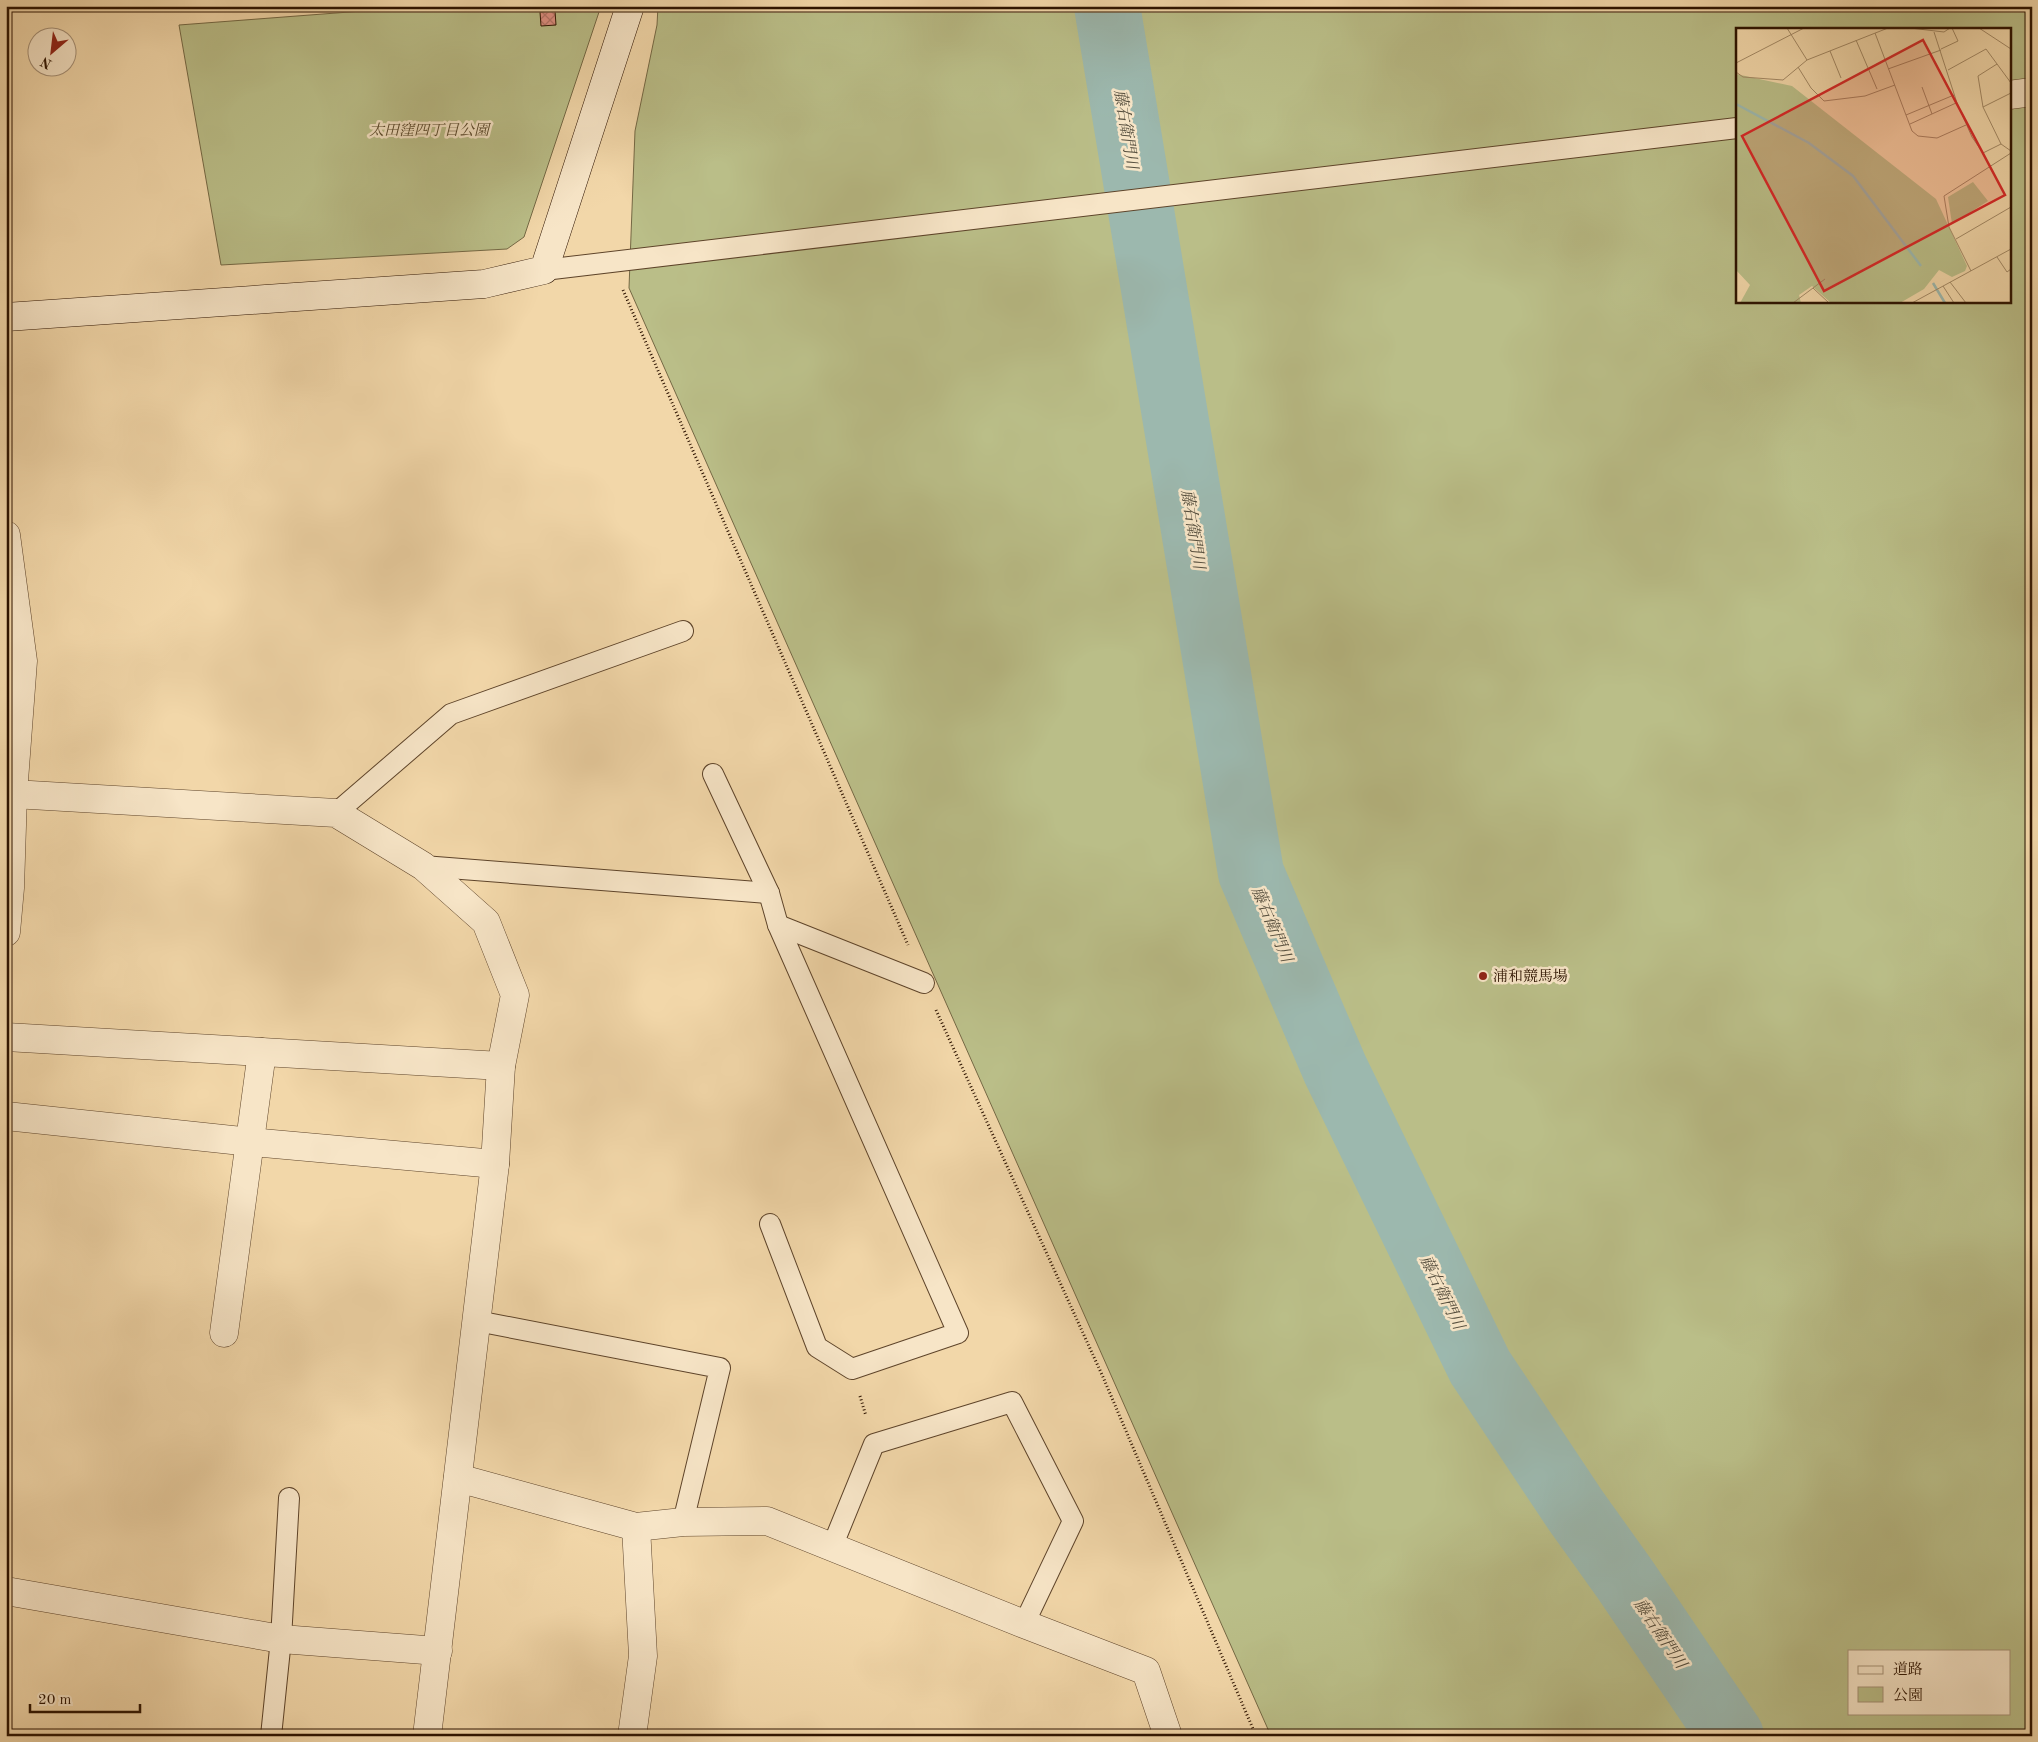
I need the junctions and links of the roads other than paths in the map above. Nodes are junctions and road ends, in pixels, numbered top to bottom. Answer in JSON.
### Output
{"nodes":[{"id":1,"x":630,"y":6,"type":"edge"},
{"id":2,"x":2032,"y":92,"type":"edge"},
{"id":3,"x":2010,"y":95,"type":"edge"},
{"id":4,"x":1736,"y":128,"type":"edge"},
{"id":5,"x":544,"y":270,"type":"junction"},
{"id":6,"x":6,"y":317,"type":"edge"},
{"id":7,"x":6,"y":535,"type":"edge"},
{"id":8,"x":682,"y":631,"type":"dead end"},
{"id":9,"x":12,"y":744,"type":"edge"},
{"id":10,"x":713,"y":774,"type":"dead end"},
{"id":11,"x":13,"y":794,"type":"junction"},
{"id":12,"x":336,"y":813,"type":"junction"},
{"id":13,"x":423,"y":866,"type":"junction"},
{"id":14,"x":769,"y":893,"type":"junction"},
{"id":15,"x":778,"y":925,"type":"junction"},
{"id":16,"x":6,"y":932,"type":"edge"},
{"id":17,"x":924,"y":983,"type":"dead end"},
{"id":18,"x":6,"y":1037,"type":"edge"},
{"id":19,"x":262,"y":1052,"type":"junction"},
{"id":20,"x":501,"y":1066,"type":"junction"},
{"id":21,"x":6,"y":1116,"type":"edge"},
{"id":22,"x":251,"y":1142,"type":"junction"},
{"id":23,"x":495,"y":1164,"type":"junction"},
{"id":24,"x":770,"y":1224,"type":"dead end"},
{"id":25,"x":477,"y":1321,"type":"junction"},
{"id":26,"x":224,"y":1333,"type":"dead end"},
{"id":27,"x":458,"y":1478,"type":"junction"},
{"id":28,"x":289,"y":1498,"type":"dead end"},
{"id":29,"x":684,"y":1522,"type":"junction"},
{"id":30,"x":636,"y":1527,"type":"junction"},
{"id":31,"x":832,"y":1547,"type":"junction"},
{"id":32,"x":6,"y":1591,"type":"edge"},
{"id":33,"x":1024,"y":1624,"type":"junction"},
{"id":34,"x":281,"y":1639,"type":"junction"},
{"id":35,"x":438,"y":1651,"type":"junction"},
{"id":36,"x":271,"y":1736,"type":"edge"},
{"id":37,"x":427,"y":1736,"type":"edge"},
{"id":38,"x":632,"y":1736,"type":"edge"},
{"id":39,"x":1168,"y":1736,"type":"edge"}],
"edges":[{"from":1,"to":5,"type":"street"},
{"from":2,"to":3,"type":"street"},
{"from":4,"to":5,"type":"lane"},
{"from":5,"to":6,"type":"street"},
{"from":7,"to":9,"type":"street"},
{"from":8,"to":12,"type":"lane"},
{"from":9,"to":11,"type":"street"},
{"from":10,"to":14,"type":"lane"},
{"from":11,"to":12,"type":"street"},
{"from":11,"to":16,"type":"street"},
{"from":12,"to":13,"type":"street"},
{"from":13,"to":14,"type":"lane"},
{"from":13,"to":20,"type":"street"},
{"from":14,"to":15,"type":"lane"},
{"from":15,"to":17,"type":"lane"},
{"from":15,"to":24,"type":"lane"},
{"from":18,"to":19,"type":"street"},
{"from":19,"to":20,"type":"street"},
{"from":19,"to":22,"type":"street"},
{"from":20,"to":23,"type":"street"},
{"from":21,"to":22,"type":"street"},
{"from":22,"to":23,"type":"street"},
{"from":22,"to":26,"type":"street"},
{"from":23,"to":25,"type":"street"},
{"from":25,"to":27,"type":"street"},
{"from":25,"to":29,"type":"lane"},
{"from":27,"to":30,"type":"street"},
{"from":27,"to":35,"type":"street"},
{"from":28,"to":34,"type":"lane"},
{"from":29,"to":30,"type":"street"},
{"from":29,"to":31,"type":"street"},
{"from":30,"to":38,"type":"street"},
{"from":31,"to":33,"type":"street"},
{"from":31,"to":33,"type":"lane"},
{"from":32,"to":34,"type":"street"},
{"from":33,"to":39,"type":"street"},
{"from":34,"to":35,"type":"street"},
{"from":34,"to":36,"type":"lane"},
{"from":35,"to":37,"type":"street"}]}
